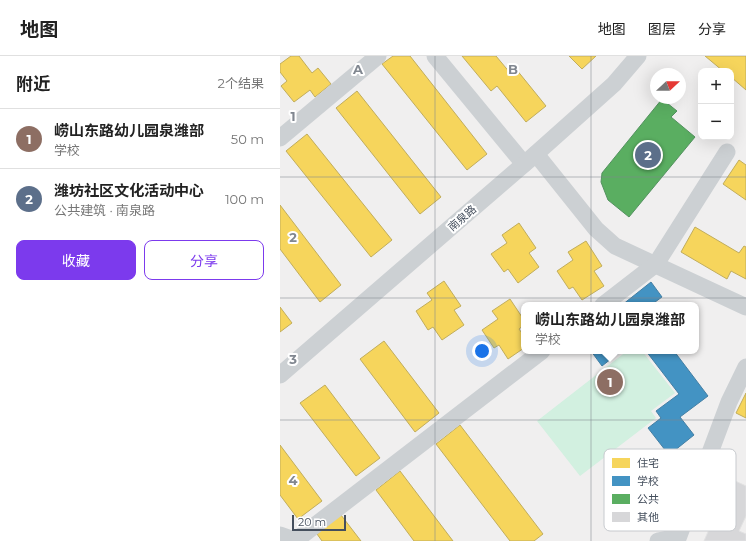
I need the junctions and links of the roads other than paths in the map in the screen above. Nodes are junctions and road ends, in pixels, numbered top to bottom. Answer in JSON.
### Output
{"nodes":[{"id":1,"x":378,"y":56,"type":"edge"},
{"id":2,"x":435,"y":56,"type":"edge"},
{"id":3,"x":638,"y":56,"type":"edge"},
{"id":4,"x":280,"y":138,"type":"edge"},
{"id":5,"x":727,"y":152,"type":"dead end"},
{"id":6,"x":530,"y":159,"type":"junction"},
{"id":7,"x":656,"y":264,"type":"junction"},
{"id":8,"x":607,"y":302,"type":"edge"},
{"id":9,"x":746,"y":307,"type":"edge"},
{"id":10,"x":538,"y":354,"type":"edge"},
{"id":11,"x":746,"y":367,"type":"edge"},
{"id":12,"x":280,"y":374,"type":"edge"},
{"id":13,"x":711,"y":449,"type":"edge"},
{"id":14,"x":291,"y":539,"type":"edge"},
{"id":15,"x":677,"y":539,"type":"edge"},
{"id":16,"x":658,"y":541,"type":"edge"}],
"edges":[{"from":1,"to":4,"type":"street"},
{"from":2,"to":6,"type":"street"},
{"from":3,"to":6,"type":"street","name":"南泉路"},
{"from":5,"to":7,"type":"street"},
{"from":6,"to":7,"type":"street"},
{"from":6,"to":12,"type":"street","name":"南泉路"},
{"from":7,"to":8,"type":"street"},
{"from":7,"to":9,"type":"street"},
{"from":10,"to":14,"type":"street"},
{"from":11,"to":13,"type":"street"},
{"from":15,"to":16,"type":"street"}]}
